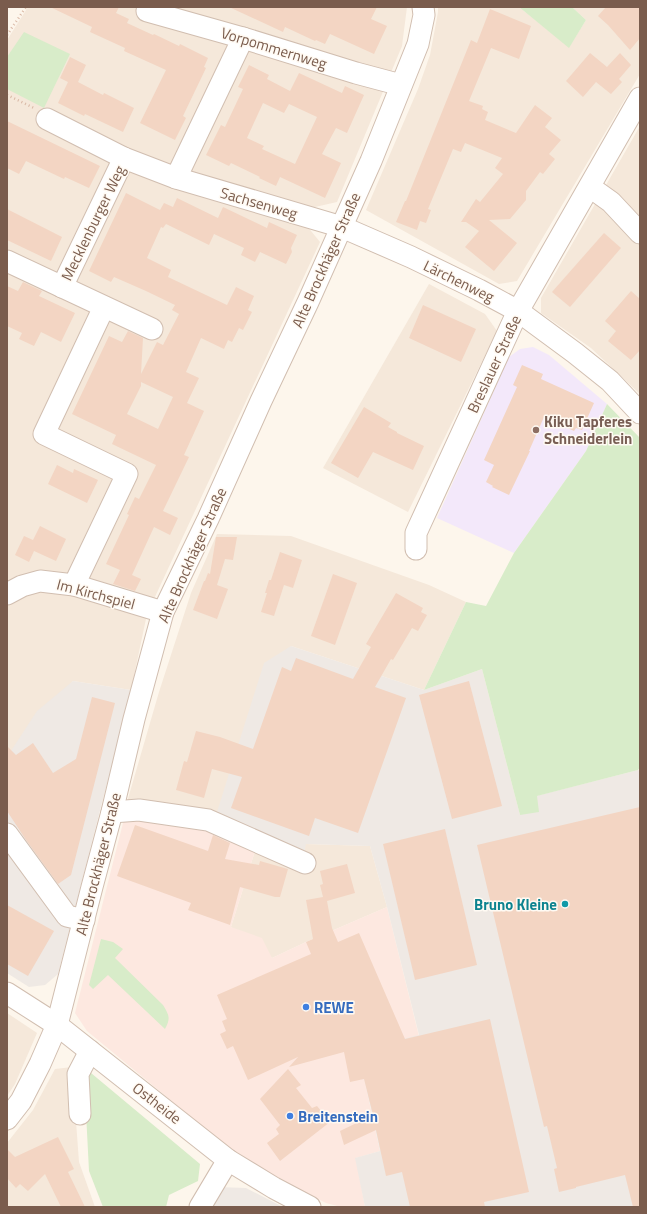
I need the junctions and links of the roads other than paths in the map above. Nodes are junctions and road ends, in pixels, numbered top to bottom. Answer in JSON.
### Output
{"nodes":[{"id":1,"x":424,"y":7,"type":"edge"},
{"id":2,"x":147,"y":11,"type":"dead end"},
{"id":3,"x":243,"y":38,"type":"junction"},
{"id":4,"x":401,"y":85,"type":"junction"},
{"id":5,"x":640,"y":98,"type":"edge"},
{"id":6,"x":47,"y":119,"type":"road end"},
{"id":7,"x":124,"y":158,"type":"junction"},
{"id":8,"x":176,"y":178,"type":"junction"},
{"id":9,"x":590,"y":186,"type":"junction"},
{"id":10,"x":342,"y":227,"type":"junction"},
{"id":11,"x":640,"y":233,"type":"edge"},
{"id":12,"x":7,"y":261,"type":"edge"},
{"id":13,"x":62,"y":287,"type":"junction"},
{"id":14,"x":104,"y":307,"type":"junction"},
{"id":15,"x":518,"y":311,"type":"junction"},
{"id":16,"x":152,"y":329,"type":"dead end"},
{"id":17,"x":640,"y":414,"type":"edge"},
{"id":18,"x":416,"y":549,"type":"dead end"},
{"id":19,"x":74,"y":585,"type":"junction"},
{"id":20,"x":7,"y":594,"type":"edge"},
{"id":21,"x":164,"y":612,"type":"junction"},
{"id":22,"x":112,"y":812,"type":"junction"},
{"id":23,"x":7,"y":834,"type":"edge"},
{"id":24,"x":305,"y":863,"type":"dead end"},
{"id":25,"x":84,"y":920,"type":"junction"},
{"id":26,"x":7,"y":993,"type":"edge"},
{"id":27,"x":57,"y":1024,"type":"junction"},
{"id":28,"x":90,"y":1051,"type":"junction"},
{"id":29,"x":80,"y":1114,"type":"dead end"},
{"id":30,"x":7,"y":1119,"type":"edge"},
{"id":31,"x":228,"y":1160,"type":"junction"},
{"id":32,"x":200,"y":1207,"type":"edge"},
{"id":33,"x":310,"y":1207,"type":"edge"}],
"edges":[{"from":1,"to":4,"type":"street","name":"Alte Brockhäger Straße"},
{"from":2,"to":3,"type":"street","name":"Vorpommernweg"},
{"from":3,"to":4,"type":"street","name":"Vorpommernweg"},
{"from":3,"to":8,"type":"street"},
{"from":4,"to":10,"type":"street","name":"Alte Brockhäger Straße"},
{"from":5,"to":9,"type":"street","name":"Breslauer Straße"},
{"from":6,"to":7,"type":"street","name":"Sachsenweg"},
{"from":7,"to":8,"type":"street","name":"Sachsenweg"},
{"from":7,"to":13,"type":"street","name":"Mecklenburger Weg"},
{"from":8,"to":10,"type":"street","name":"Sachsenweg"},
{"from":9,"to":11,"type":"street"},
{"from":9,"to":15,"type":"street","name":"Breslauer Straße"},
{"from":10,"to":15,"type":"street","name":"Lärchenweg"},
{"from":10,"to":21,"type":"street","name":"Alte Brockhäger Straße"},
{"from":12,"to":13,"type":"street","name":"Mecklenburger Weg"},
{"from":13,"to":14,"type":"street","name":"Mecklenburger Weg"},
{"from":14,"to":16,"type":"street","name":"Mecklenburger Weg"},
{"from":14,"to":19,"type":"street"},
{"from":15,"to":17,"type":"street","name":"Lärchenweg"},
{"from":15,"to":18,"type":"street","name":"Breslauer Straße"},
{"from":19,"to":20,"type":"street","name":"Im Kirchspiel"},
{"from":19,"to":21,"type":"street","name":"Im Kirchspiel"},
{"from":21,"to":22,"type":"street","name":"Alte Brockhäger Straße"},
{"from":22,"to":24,"type":"street"},
{"from":22,"to":25,"type":"street","name":"Alte Brockhäger Straße"},
{"from":23,"to":25,"type":"street"},
{"from":25,"to":27,"type":"street","name":"Alte Brockhäger Straße"},
{"from":26,"to":27,"type":"street","name":"Ostheide"},
{"from":27,"to":28,"type":"street","name":"Ostheide"},
{"from":27,"to":30,"type":"street","name":"Alte Brockhäger Straße"},
{"from":28,"to":29,"type":"street"},
{"from":28,"to":31,"type":"street","name":"Ostheide"},
{"from":31,"to":32,"type":"street"},
{"from":31,"to":33,"type":"street","name":"Ostheide"}]}
